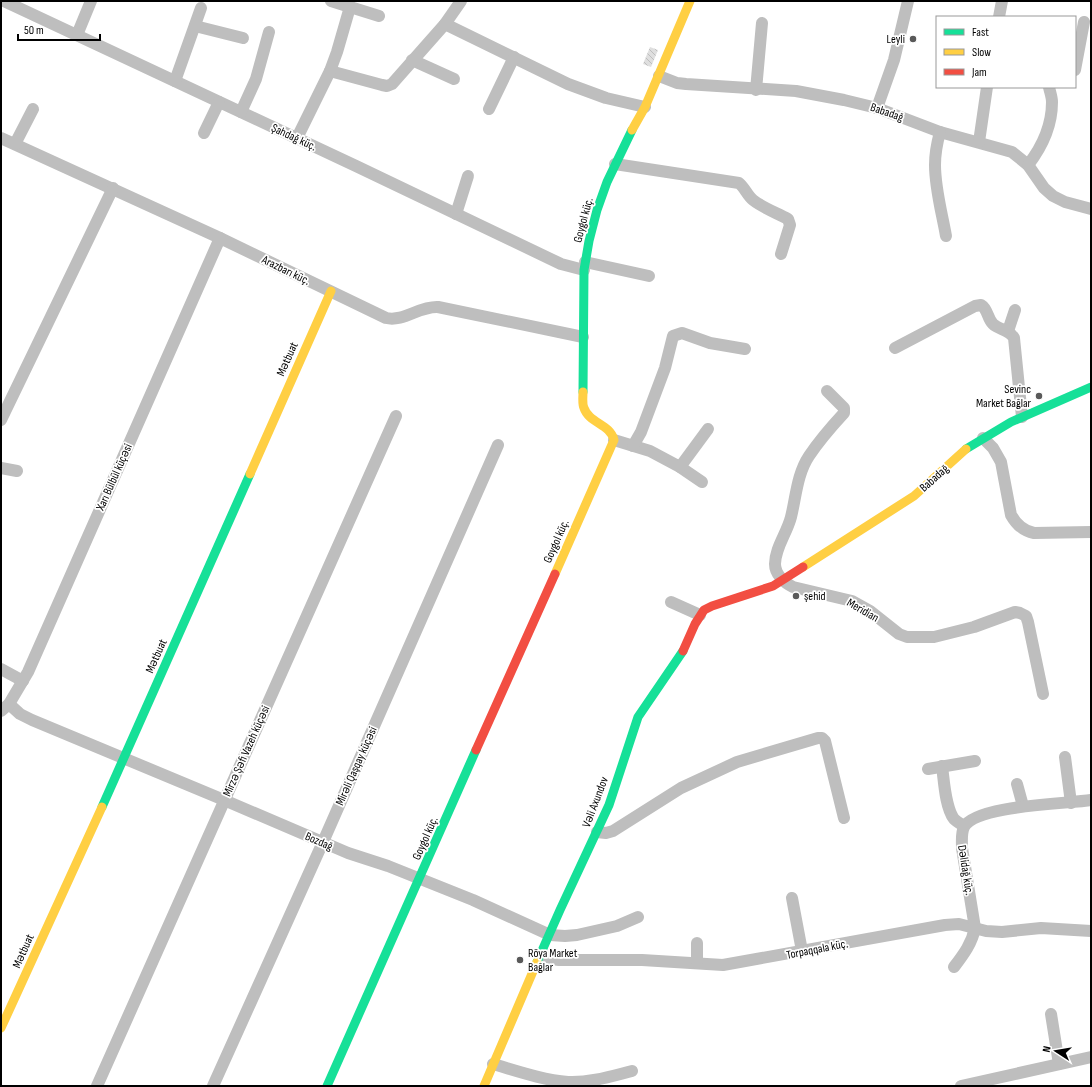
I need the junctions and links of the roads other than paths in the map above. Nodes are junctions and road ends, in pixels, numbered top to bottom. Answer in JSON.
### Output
{"nodes":[{"id":1,"x":4,"y":1,"type":"edge"},
{"id":2,"x":91,"y":1,"type":"edge"},
{"id":3,"x":331,"y":1,"type":"edge"},
{"id":4,"x":461,"y":1,"type":"edge"},
{"id":5,"x":690,"y":1,"type":"edge"},
{"id":6,"x":908,"y":1,"type":"edge"},
{"id":7,"x":1002,"y":1,"type":"edge"},
{"id":8,"x":350,"y":7,"type":"junction"},
{"id":9,"x":201,"y":8,"type":"dead end"},
{"id":10,"x":379,"y":16,"type":"dead end"},
{"id":11,"x":999,"y":16,"type":"edge"},
{"id":12,"x":1084,"y":22,"type":"dead end"},
{"id":13,"x":762,"y":23,"type":"dead end"},
{"id":14,"x":445,"y":24,"type":"junction"},
{"id":15,"x":195,"y":26,"type":"junction"},
{"id":16,"x":269,"y":32,"type":"dead end"},
{"id":17,"x":78,"y":35,"type":"junction"},
{"id":18,"x":243,"y":38,"type":"dead end"},
{"id":19,"x":514,"y":57,"type":"junction"},
{"id":20,"x":412,"y":60,"type":"junction"},
{"id":21,"x":1076,"y":65,"type":"edge"},
{"id":22,"x":330,"y":71,"type":"junction"},
{"id":23,"x":659,"y":76,"type":"junction"},
{"id":24,"x":454,"y":80,"type":"dead end"},
{"id":25,"x":175,"y":81,"type":"junction"},
{"id":26,"x":987,"y":88,"type":"edge"},
{"id":27,"x":1049,"y":88,"type":"edge"},
{"id":28,"x":756,"y":90,"type":"junction"},
{"id":29,"x":219,"y":102,"type":"junction"},
{"id":30,"x":645,"y":107,"type":"junction"},
{"id":31,"x":877,"y":108,"type":"junction"},
{"id":32,"x":33,"y":109,"type":"dead end"},
{"id":33,"x":489,"y":109,"type":"dead end"},
{"id":34,"x":241,"y":112,"type":"junction"},
{"id":35,"x":940,"y":132,"type":"junction"},
{"id":36,"x":204,"y":133,"type":"dead end"},
{"id":37,"x":297,"y":138,"type":"junction"},
{"id":38,"x":2,"y":141,"type":"edge"},
{"id":39,"x":979,"y":142,"type":"junction"},
{"id":40,"x":15,"y":144,"type":"junction"},
{"id":41,"x":615,"y":164,"type":"junction"},
{"id":42,"x":1028,"y":165,"type":"junction"},
{"id":43,"x":468,"y":176,"type":"dead end"},
{"id":44,"x":113,"y":188,"type":"junction"},
{"id":45,"x":1091,"y":209,"type":"edge"},
{"id":46,"x":456,"y":214,"type":"junction"},
{"id":47,"x":946,"y":236,"type":"dead end"},
{"id":48,"x":220,"y":238,"type":"junction"},
{"id":49,"x":781,"y":254,"type":"dead end"},
{"id":50,"x":585,"y":266,"type":"junction"},
{"id":51,"x":649,"y":276,"type":"dead end"},
{"id":52,"x":330,"y":291,"type":"junction"},
{"id":53,"x":1015,"y":310,"type":"dead end"},
{"id":54,"x":1008,"y":332,"type":"junction"},
{"id":55,"x":583,"y":337,"type":"junction"},
{"id":56,"x":895,"y":348,"type":"dead end"},
{"id":57,"x":745,"y":349,"type":"dead end"},
{"id":58,"x":1091,"y":387,"type":"edge"},
{"id":59,"x":827,"y":391,"type":"dead end"},
{"id":60,"x":396,"y":416,"type":"dead end"},
{"id":61,"x":1022,"y":417,"type":"junction"},
{"id":62,"x":1,"y":420,"type":"edge"},
{"id":63,"x":708,"y":429,"type":"dead end"},
{"id":64,"x":983,"y":438,"type":"junction"},
{"id":65,"x":614,"y":440,"type":"junction"},
{"id":66,"x":498,"y":445,"type":"dead end"},
{"id":67,"x":634,"y":446,"type":"junction"},
{"id":68,"x":680,"y":467,"type":"junction"},
{"id":69,"x":1,"y":468,"type":"edge"},
{"id":70,"x":17,"y":470,"type":"dead end"},
{"id":71,"x":702,"y":482,"type":"dead end"},
{"id":72,"x":1091,"y":532,"type":"edge"},
{"id":73,"x":782,"y":580,"type":"junction"},
{"id":74,"x":671,"y":602,"type":"dead end"},
{"id":75,"x":700,"y":615,"type":"junction"},
{"id":76,"x":1,"y":669,"type":"edge"},
{"id":77,"x":23,"y":681,"type":"junction"},
{"id":78,"x":1043,"y":694,"type":"dead end"},
{"id":79,"x":5,"y":707,"type":"edge"},
{"id":80,"x":1065,"y":757,"type":"dead end"},
{"id":81,"x":124,"y":758,"type":"junction"},
{"id":82,"x":975,"y":761,"type":"dead end"},
{"id":83,"x":942,"y":766,"type":"junction"},
{"id":84,"x":928,"y":769,"type":"dead end"},
{"id":85,"x":1017,"y":784,"type":"dead end"},
{"id":86,"x":224,"y":800,"type":"junction"},
{"id":87,"x":1072,"y":803,"type":"junction"},
{"id":88,"x":1091,"y":804,"type":"edge"},
{"id":89,"x":1023,"y":806,"type":"junction"},
{"id":90,"x":844,"y":818,"type":"dead end"},
{"id":91,"x":964,"y":826,"type":"junction"},
{"id":92,"x":597,"y":832,"type":"junction"},
{"id":93,"x":323,"y":842,"type":"junction"},
{"id":94,"x":420,"y":879,"type":"junction"},
{"id":95,"x":792,"y":898,"type":"dead end"},
{"id":96,"x":638,"y":917,"type":"dead end"},
{"id":97,"x":975,"y":928,"type":"junction"},
{"id":98,"x":1091,"y":931,"type":"edge"},
{"id":99,"x":550,"y":935,"type":"junction"},
{"id":100,"x":697,"y":942,"type":"dead end"},
{"id":101,"x":802,"y":951,"type":"junction"},
{"id":102,"x":541,"y":954,"type":"junction"},
{"id":103,"x":697,"y":963,"type":"junction"},
{"id":104,"x":954,"y":968,"type":"dead end"},
{"id":105,"x":1050,"y":1014,"type":"dead end"},
{"id":106,"x":1,"y":1028,"type":"edge"},
{"id":107,"x":1091,"y":1057,"type":"edge"},
{"id":108,"x":493,"y":1064,"type":"junction"},
{"id":109,"x":1059,"y":1064,"type":"junction"},
{"id":110,"x":632,"y":1071,"type":"dead end"},
{"id":111,"x":97,"y":1086,"type":"edge"},
{"id":112,"x":213,"y":1086,"type":"edge"},
{"id":113,"x":327,"y":1086,"type":"edge"},
{"id":114,"x":484,"y":1086,"type":"edge"},
{"id":115,"x":961,"y":1086,"type":"edge"}],
"edges":[{"from":1,"to":17,"type":"street","name":"Şahdağ küç."},
{"from":2,"to":17,"type":"street"},
{"from":3,"to":8,"type":"street"},
{"from":4,"to":14,"type":"street"},
{"from":5,"to":23,"type":"street","name":"Goygol küç."},
{"from":6,"to":31,"type":"street"},
{"from":7,"to":11,"type":"street"},
{"from":8,"to":10,"type":"street"},
{"from":8,"to":22,"type":"street"},
{"from":9,"to":15,"type":"street"},
{"from":12,"to":21,"type":"street"},
{"from":13,"to":28,"type":"street"},
{"from":14,"to":19,"type":"street"},
{"from":14,"to":20,"type":"street"},
{"from":15,"to":18,"type":"street"},
{"from":15,"to":25,"type":"street"},
{"from":16,"to":34,"type":"street"},
{"from":17,"to":25,"type":"street","name":"Şahdağ küç."},
{"from":19,"to":30,"type":"street"},
{"from":19,"to":33,"type":"street"},
{"from":20,"to":22,"type":"street"},
{"from":20,"to":24,"type":"street"},
{"from":22,"to":37,"type":"street"},
{"from":23,"to":28,"type":"street","name":"Babadağ"},
{"from":23,"to":30,"type":"street","name":"Goygol küç."},
{"from":25,"to":29,"type":"street","name":"Şahdağ küç."},
{"from":26,"to":39,"type":"street"},
{"from":27,"to":42,"type":"street"},
{"from":28,"to":31,"type":"street","name":"Babadağ"},
{"from":29,"to":34,"type":"street","name":"Şahdağ küç."},
{"from":29,"to":36,"type":"street"},
{"from":30,"to":41,"type":"street","name":"Goygol küç."},
{"from":31,"to":35,"type":"street","name":"Babadağ"},
{"from":32,"to":40,"type":"street"},
{"from":34,"to":37,"type":"street","name":"Şahdağ küç."},
{"from":35,"to":39,"type":"street","name":"Babadağ"},
{"from":35,"to":47,"type":"street"},
{"from":37,"to":46,"type":"street","name":"Şahdağ küç."},
{"from":38,"to":40,"type":"street","name":"Arazbarı küç."},
{"from":39,"to":42,"type":"street","name":"Babadağ"},
{"from":40,"to":44,"type":"street","name":"Arazbarı küç."},
{"from":41,"to":49,"type":"street"},
{"from":41,"to":50,"type":"street","name":"Goygol küç."},
{"from":42,"to":45,"type":"street","name":"Babadağ"},
{"from":43,"to":46,"type":"street"},
{"from":44,"to":48,"type":"street","name":"Arazbarı küç."},
{"from":44,"to":62,"type":"street"},
{"from":46,"to":50,"type":"street","name":"Şahdağ küç."},
{"from":48,"to":52,"type":"street","name":"Arazbarı küç."},
{"from":48,"to":77,"type":"street","name":"Xarı Bülbül küçəsi"},
{"from":50,"to":51,"type":"street","name":"Şahdağ küç."},
{"from":50,"to":55,"type":"street","name":"Goygol küç."},
{"from":52,"to":55,"type":"street","name":"Arazbarı küç."},
{"from":52,"to":81,"type":"street","name":"Mətbuat"},
{"from":53,"to":54,"type":"street"},
{"from":54,"to":56,"type":"street"},
{"from":54,"to":61,"type":"street"},
{"from":55,"to":65,"type":"street","name":"Goygol küç."},
{"from":57,"to":67,"type":"street"},
{"from":58,"to":61,"type":"street","name":"Babadağ"},
{"from":59,"to":73,"type":"street"},
{"from":60,"to":86,"type":"street","name":"Mirzə Şəfi Vazeh küçəsi"},
{"from":61,"to":64,"type":"street","name":"Babadağ"},
{"from":63,"to":68,"type":"street"},
{"from":64,"to":72,"type":"street"},
{"from":64,"to":73,"type":"street","name":"Babadağ"},
{"from":65,"to":67,"type":"street"},
{"from":65,"to":94,"type":"street","name":"Goygol küç."},
{"from":66,"to":93,"type":"street","name":"Mirəli Qaşqay küçəsi"},
{"from":67,"to":68,"type":"street"},
{"from":68,"to":71,"type":"street"},
{"from":69,"to":70,"type":"street"},
{"from":73,"to":75,"type":"street"},
{"from":73,"to":78,"type":"street","name":"Meridian"},
{"from":74,"to":75,"type":"street"},
{"from":75,"to":92,"type":"street","name":"Vəli Axundov"},
{"from":76,"to":77,"type":"street"},
{"from":77,"to":79,"type":"street","name":"Xarı Bülbül küçəsi"},
{"from":79,"to":81,"type":"street","name":"Bozdağ"},
{"from":80,"to":87,"type":"street"},
{"from":81,"to":86,"type":"street","name":"Bozdağ"},
{"from":81,"to":106,"type":"street","name":"Mətbuat"},
{"from":82,"to":83,"type":"street"},
{"from":83,"to":84,"type":"street"},
{"from":83,"to":91,"type":"street"},
{"from":85,"to":89,"type":"street"},
{"from":86,"to":93,"type":"street","name":"Bozdağ"},
{"from":86,"to":111,"type":"street","name":"Mirzə Şəfi Vazeh küçəsi"},
{"from":87,"to":88,"type":"street"},
{"from":87,"to":89,"type":"street"},
{"from":89,"to":91,"type":"street"},
{"from":90,"to":92,"type":"street"},
{"from":91,"to":97,"type":"street","name":"Dəlidağ küç."},
{"from":92,"to":99,"type":"street","name":"Vəli Axundov"},
{"from":93,"to":94,"type":"street","name":"Bozdağ"},
{"from":93,"to":112,"type":"street","name":"Mirəli Qaşqay küçəsi"},
{"from":94,"to":99,"type":"street","name":"Bozdağ"},
{"from":94,"to":113,"type":"street","name":"Goygol küç."},
{"from":95,"to":101,"type":"street"},
{"from":96,"to":99,"type":"street","name":"Bozdağ"},
{"from":97,"to":98,"type":"street","name":"Torpaqqala küç."},
{"from":97,"to":101,"type":"street","name":"Torpaqqala küç."},
{"from":97,"to":104,"type":"street","name":"Dəlidağ küç."},
{"from":99,"to":102,"type":"street","name":"Vəli Axundov"},
{"from":100,"to":103,"type":"street"},
{"from":101,"to":103,"type":"street","name":"Torpaqqala küç."},
{"from":102,"to":103,"type":"street","name":"Torpaqqala küç."},
{"from":102,"to":108,"type":"street","name":"Vəli Axundov"},
{"from":105,"to":109,"type":"street"},
{"from":107,"to":109,"type":"street"},
{"from":108,"to":110,"type":"street"},
{"from":108,"to":114,"type":"street","name":"Vəli Axundov"},
{"from":109,"to":115,"type":"street"}]}
